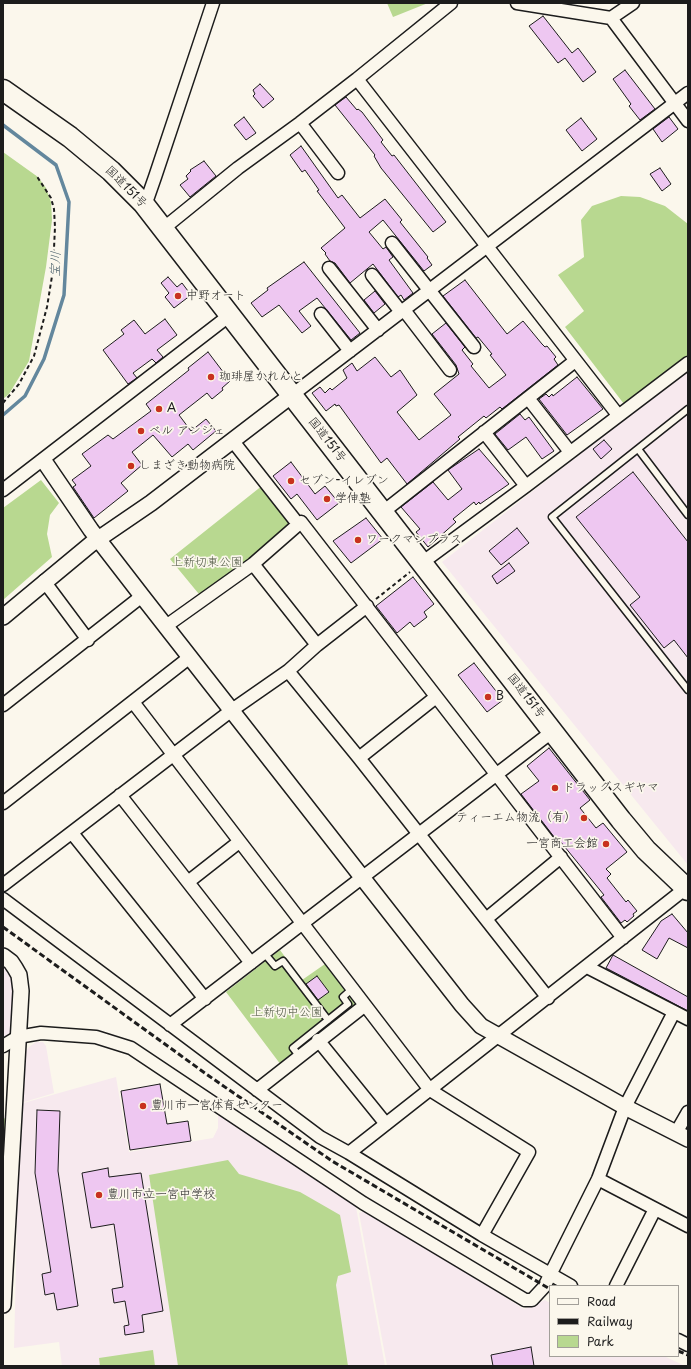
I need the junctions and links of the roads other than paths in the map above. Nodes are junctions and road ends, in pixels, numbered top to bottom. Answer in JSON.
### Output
{"nodes":[{"id":1,"x":213,"y":3,"type":"edge"},
{"id":2,"x":450,"y":3,"type":"edge"},
{"id":3,"x":517,"y":3,"type":"edge"},
{"id":4,"x":633,"y":3,"type":"edge"},
{"id":5,"x":611,"y":18,"type":"junction"},
{"id":6,"x":357,"y":79,"type":"junction"},
{"id":7,"x":3,"y":90,"type":"edge"},
{"id":8,"x":688,"y":93,"type":"edge"},
{"id":9,"x":674,"y":103,"type":"junction"},
{"id":10,"x":688,"y":121,"type":"edge"},
{"id":11,"x":300,"y":123,"type":"junction"},
{"id":12,"x":338,"y":173,"type":"dead end"},
{"id":13,"x":143,"y":203,"type":"junction"},
{"id":14,"x":164,"y":228,"type":"junction"},
{"id":15,"x":392,"y":243,"type":"dead end"},
{"id":16,"x":487,"y":246,"type":"junction"},
{"id":17,"x":329,"y":268,"type":"dead end"},
{"id":18,"x":372,"y":275,"type":"dead end"},
{"id":19,"x":429,"y":290,"type":"junction"},
{"id":20,"x":402,"y":311,"type":"junction"},
{"id":21,"x":321,"y":314,"type":"dead end"},
{"id":22,"x":230,"y":315,"type":"junction"},
{"id":23,"x":378,"y":330,"type":"junction"},
{"id":24,"x":474,"y":347,"type":"dead end"},
{"id":25,"x":350,"y":351,"type":"junction"},
{"id":26,"x":575,"y":361,"type":"junction"},
{"id":27,"x":688,"y":363,"type":"edge"},
{"id":28,"x":450,"y":370,"type":"dead end"},
{"id":29,"x":292,"y":395,"type":"junction"},
{"id":30,"x":528,"y":398,"type":"junction"},
{"id":31,"x":688,"y":409,"type":"edge"},
{"id":32,"x":618,"y":415,"type":"junction"},
{"id":33,"x":484,"y":432,"type":"junction"},
{"id":34,"x":232,"y":440,"type":"junction"},
{"id":35,"x":638,"y":449,"type":"junction"},
{"id":36,"x":570,"y":452,"type":"junction"},
{"id":37,"x":44,"y":461,"type":"junction"},
{"id":38,"x":526,"y":486,"type":"junction"},
{"id":39,"x":3,"y":490,"type":"edge"},
{"id":40,"x":383,"y":512,"type":"junction"},
{"id":41,"x":688,"y":515,"type":"edge"},
{"id":42,"x":294,"y":519,"type":"dead end"},
{"id":43,"x":98,"y":539,"type":"junction"},
{"id":44,"x":253,"y":564,"type":"junction"},
{"id":45,"x":419,"y":566,"type":"junction"},
{"id":46,"x":44,"y":581,"type":"junction"},
{"id":47,"x":142,"y":596,"type":"junction"},
{"id":48,"x":367,"y":606,"type":"junction"},
{"id":49,"x":3,"y":617,"type":"edge"},
{"id":50,"x":166,"y":626,"type":"junction"},
{"id":51,"x":88,"y":640,"type":"junction"},
{"id":52,"x":317,"y":644,"type":"junction"},
{"id":53,"x":190,"y":658,"type":"junction"},
{"id":54,"x":288,"y":671,"type":"junction"},
{"id":55,"x":688,"y":690,"type":"edge"},
{"id":56,"x":436,"y":697,"type":"junction"},
{"id":57,"x":133,"y":702,"type":"junction"},
{"id":58,"x":3,"y":705,"type":"edge"},
{"id":59,"x":232,"y":710,"type":"junction"},
{"id":60,"x":553,"y":731,"type":"junction"},
{"id":61,"x":173,"y":754,"type":"junction"},
{"id":62,"x":359,"y":758,"type":"junction"},
{"id":63,"x":496,"y":775,"type":"junction"},
{"id":64,"x":120,"y":795,"type":"junction"},
{"id":65,"x":3,"y":803,"type":"edge"},
{"id":66,"x":72,"y":833,"type":"junction"},
{"id":67,"x":418,"y":833,"type":"junction"},
{"id":68,"x":239,"y":842,"type":"junction"},
{"id":69,"x":561,"y":858,"type":"junction"},
{"id":70,"x":362,"y":877,"type":"junction"},
{"id":71,"x":188,"y":882,"type":"junction"},
{"id":72,"x":3,"y":886,"type":"edge"},
{"id":73,"x":687,"y":889,"type":"edge"},
{"id":74,"x":3,"y":899,"type":"edge"},
{"id":75,"x":486,"y":919,"type":"junction"},
{"id":76,"x":303,"y":924,"type":"junction"},
{"id":77,"x":624,"y":938,"type":"junction"},
{"id":78,"x":264,"y":953,"type":"junction"},
{"id":79,"x":3,"y":956,"type":"edge"},
{"id":80,"x":251,"y":963,"type":"junction"},
{"id":81,"x":587,"y":966,"type":"junction"},
{"id":82,"x":352,"y":989,"type":"junction"},
{"id":83,"x":548,"y":998,"type":"junction"},
{"id":84,"x":205,"y":999,"type":"junction"},
{"id":85,"x":364,"y":1006,"type":"junction"},
{"id":86,"x":674,"y":1012,"type":"junction"},
{"id":87,"x":688,"y":1019,"type":"edge"},
{"id":88,"x":328,"y":1020,"type":"junction"},
{"id":89,"x":170,"y":1025,"type":"junction"},
{"id":90,"x":18,"y":1037,"type":"junction"},
{"id":91,"x":498,"y":1038,"type":"junction"},
{"id":92,"x":318,"y":1040,"type":"junction"},
{"id":93,"x":3,"y":1046,"type":"edge"},
{"id":94,"x":300,"y":1057,"type":"junction"},
{"id":95,"x":257,"y":1090,"type":"junction"},
{"id":96,"x":430,"y":1090,"type":"junction"},
{"id":97,"x":625,"y":1107,"type":"junction"},
{"id":98,"x":688,"y":1112,"type":"edge"},
{"id":99,"x":386,"y":1124,"type":"junction"},
{"id":100,"x":682,"y":1136,"type":"edge"},
{"id":101,"x":349,"y":1153,"type":"junction"},
{"id":102,"x":598,"y":1179,"type":"junction"},
{"id":103,"x":655,"y":1209,"type":"junction"},
{"id":104,"x":688,"y":1226,"type":"edge"},
{"id":105,"x":482,"y":1235,"type":"junction"},
{"id":106,"x":550,"y":1275,"type":"junction"},
{"id":107,"x":570,"y":1285,"type":"edge"},
{"id":108,"x":617,"y":1285,"type":"edge"},
{"id":109,"x":3,"y":1305,"type":"edge"},
{"id":110,"x":679,"y":1340,"type":"edge"},
{"id":111,"x":688,"y":1345,"type":"edge"}],
"edges":[{"from":1,"to":13,"type":"street"},
{"from":2,"to":6,"type":"street"},
{"from":3,"to":5,"type":"street"},
{"from":4,"to":5,"type":"street"},
{"from":5,"to":9,"type":"street"},
{"from":6,"to":11,"type":"street"},
{"from":6,"to":16,"type":"street"},
{"from":7,"to":13,"type":"highway","name":"国道151号"},
{"from":8,"to":9,"type":"street"},
{"from":9,"to":10,"type":"street"},
{"from":9,"to":16,"type":"street"},
{"from":11,"to":12,"type":"street"},
{"from":11,"to":14,"type":"street"},
{"from":13,"to":14,"type":"highway","name":"国道151号"},
{"from":14,"to":22,"type":"highway","name":"国道151号"},
{"from":15,"to":19,"type":"street"},
{"from":16,"to":19,"type":"street"},
{"from":16,"to":26,"type":"street"},
{"from":17,"to":23,"type":"street"},
{"from":18,"to":20,"type":"street"},
{"from":19,"to":20,"type":"street"},
{"from":19,"to":24,"type":"street"},
{"from":20,"to":23,"type":"street"},
{"from":20,"to":28,"type":"street"},
{"from":21,"to":25,"type":"street"},
{"from":22,"to":29,"type":"highway","name":"国道151号"},
{"from":22,"to":37,"type":"street"},
{"from":23,"to":25,"type":"street"},
{"from":25,"to":29,"type":"street"},
{"from":26,"to":30,"type":"street"},
{"from":26,"to":32,"type":"street"},
{"from":27,"to":32,"type":"street"},
{"from":29,"to":34,"type":"street"},
{"from":29,"to":40,"type":"highway","name":"国道151号"},
{"from":30,"to":33,"type":"street"},
{"from":30,"to":36,"type":"street"},
{"from":31,"to":35,"type":"lane"},
{"from":32,"to":36,"type":"street"},
{"from":33,"to":38,"type":"street"},
{"from":33,"to":40,"type":"street"},
{"from":34,"to":42,"type":"street"},
{"from":34,"to":43,"type":"street"},
{"from":35,"to":41,"type":"lane"},
{"from":35,"to":55,"type":"lane"},
{"from":36,"to":38,"type":"street"},
{"from":37,"to":39,"type":"street"},
{"from":37,"to":43,"type":"street"},
{"from":38,"to":45,"type":"street"},
{"from":40,"to":45,"type":"highway","name":"国道151号"},
{"from":43,"to":46,"type":"street"},
{"from":43,"to":47,"type":"street"},
{"from":44,"to":48,"type":"street"},
{"from":44,"to":50,"type":"street"},
{"from":44,"to":52,"type":"street"},
{"from":45,"to":60,"type":"highway","name":"国道151号"},
{"from":46,"to":49,"type":"street"},
{"from":46,"to":51,"type":"street"},
{"from":47,"to":50,"type":"street"},
{"from":47,"to":51,"type":"street"},
{"from":48,"to":52,"type":"street"},
{"from":48,"to":56,"type":"street"},
{"from":50,"to":53,"type":"street"},
{"from":51,"to":58,"type":"street"},
{"from":52,"to":54,"type":"street"},
{"from":53,"to":57,"type":"street"},
{"from":53,"to":59,"type":"street"},
{"from":54,"to":59,"type":"street"},
{"from":54,"to":62,"type":"street"},
{"from":56,"to":62,"type":"street"},
{"from":56,"to":63,"type":"street"},
{"from":57,"to":61,"type":"street"},
{"from":57,"to":65,"type":"street"},
{"from":59,"to":61,"type":"street"},
{"from":59,"to":70,"type":"street"},
{"from":60,"to":63,"type":"street"},
{"from":60,"to":73,"type":"highway","name":"国道151号"},
{"from":61,"to":64,"type":"street"},
{"from":61,"to":68,"type":"street"},
{"from":62,"to":67,"type":"street"},
{"from":63,"to":67,"type":"street"},
{"from":63,"to":69,"type":"street"},
{"from":64,"to":66,"type":"street"},
{"from":64,"to":71,"type":"street"},
{"from":66,"to":72,"type":"street"},
{"from":66,"to":84,"type":"street"},
{"from":67,"to":70,"type":"street"},
{"from":67,"to":75,"type":"street"},
{"from":68,"to":71,"type":"street"},
{"from":68,"to":76,"type":"street"},
{"from":69,"to":75,"type":"street"},
{"from":69,"to":77,"type":"street"},
{"from":70,"to":76,"type":"street"},
{"from":70,"to":91,"type":"street"},
{"from":71,"to":80,"type":"street"},
{"from":73,"to":77,"type":"street"},
{"from":74,"to":89,"type":"street"},
{"from":75,"to":83,"type":"street"},
{"from":76,"to":78,"type":"street"},
{"from":76,"to":82,"type":"street"},
{"from":77,"to":81,"type":"street"},
{"from":78,"to":80,"type":"street"},
{"from":78,"to":88,"type":"lane"},
{"from":79,"to":90,"type":"street"},
{"from":80,"to":84,"type":"street"},
{"from":81,"to":83,"type":"street"},
{"from":81,"to":86,"type":"street"},
{"from":82,"to":85,"type":"street"},
{"from":82,"to":88,"type":"lane"},
{"from":83,"to":91,"type":"street"},
{"from":84,"to":89,"type":"street"},
{"from":85,"to":92,"type":"street"},
{"from":85,"to":96,"type":"street"},
{"from":86,"to":87,"type":"street"},
{"from":86,"to":97,"type":"street"},
{"from":88,"to":94,"type":"lane"},
{"from":89,"to":95,"type":"street"},
{"from":90,"to":93,"type":"street"},
{"from":90,"to":106,"type":"street"},
{"from":90,"to":109,"type":"street"},
{"from":91,"to":96,"type":"street"},
{"from":91,"to":97,"type":"street"},
{"from":92,"to":94,"type":"street"},
{"from":92,"to":99,"type":"street"},
{"from":94,"to":95,"type":"street"},
{"from":95,"to":101,"type":"street"},
{"from":96,"to":99,"type":"street"},
{"from":96,"to":105,"type":"street"},
{"from":97,"to":100,"type":"street"},
{"from":97,"to":102,"type":"street"},
{"from":98,"to":100,"type":"street"},
{"from":99,"to":101,"type":"street"},
{"from":101,"to":105,"type":"street"},
{"from":102,"to":103,"type":"street"},
{"from":102,"to":106,"type":"street"},
{"from":103,"to":104,"type":"street"},
{"from":103,"to":108,"type":"street"},
{"from":105,"to":106,"type":"street"},
{"from":106,"to":107,"type":"street"},
{"from":110,"to":111,"type":"street"}]}
